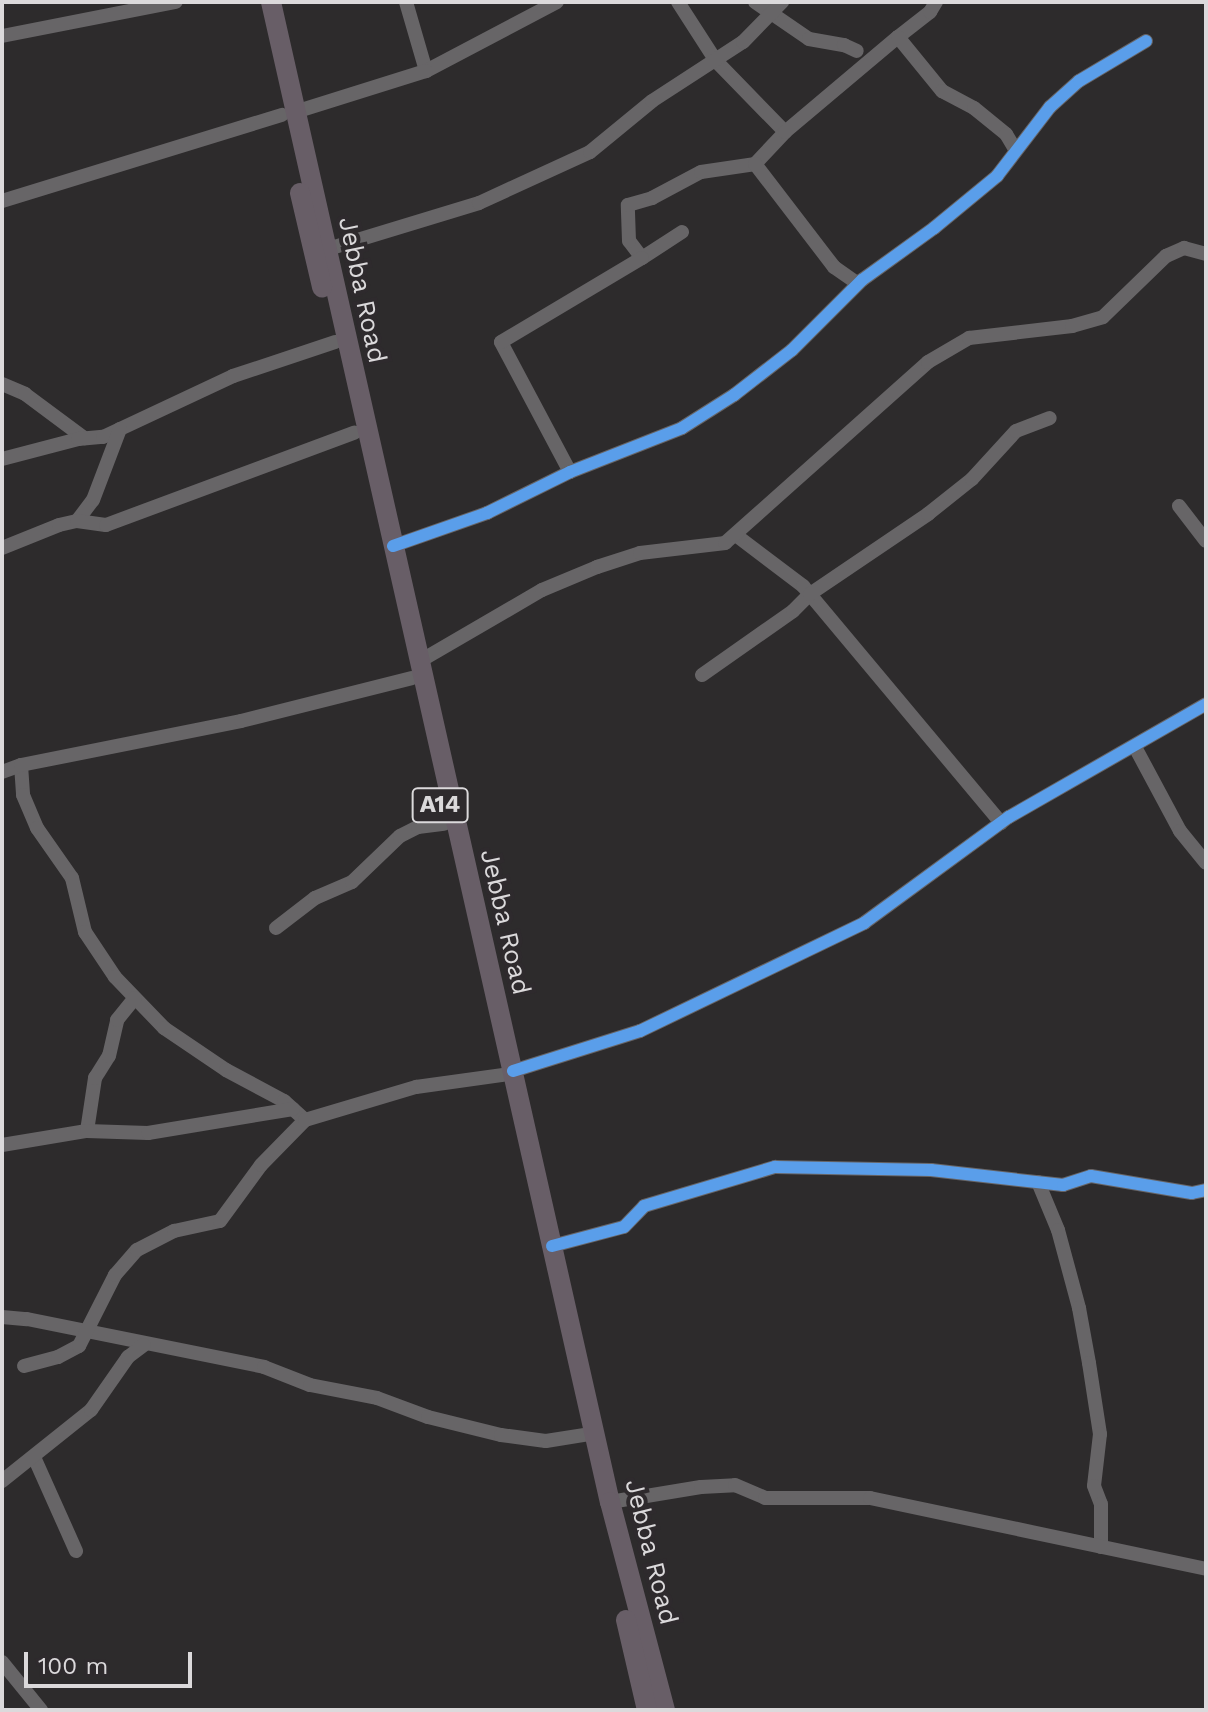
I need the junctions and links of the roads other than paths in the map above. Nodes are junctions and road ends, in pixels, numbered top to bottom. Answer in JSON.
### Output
{"nodes":[{"id":1,"x":176,"y":2,"type":"edge"},
{"id":2,"x":258,"y":2,"type":"edge"},
{"id":3,"x":271,"y":2,"type":"edge"},
{"id":4,"x":406,"y":2,"type":"edge"},
{"id":5,"x":557,"y":2,"type":"edge"},
{"id":6,"x":678,"y":2,"type":"edge"},
{"id":7,"x":755,"y":2,"type":"edge"},
{"id":8,"x":782,"y":2,"type":"edge"},
{"id":9,"x":936,"y":2,"type":"edge"},
{"id":10,"x":771,"y":16,"type":"junction"},
{"id":11,"x":2,"y":36,"type":"edge"},
{"id":12,"x":898,"y":37,"type":"junction"},
{"id":13,"x":1146,"y":41,"type":"dead end"},
{"id":14,"x":857,"y":51,"type":"dead end"},
{"id":15,"x":716,"y":61,"type":"junction"},
{"id":16,"x":426,"y":71,"type":"junction"},
{"id":17,"x":289,"y":113,"type":"junction"},
{"id":18,"x":785,"y":132,"type":"junction"},
{"id":19,"x":1015,"y":149,"type":"junction"},
{"id":20,"x":755,"y":164,"type":"junction"},
{"id":21,"x":2,"y":201,"type":"edge"},
{"id":22,"x":682,"y":232,"type":"dead end"},
{"id":23,"x":328,"y":249,"type":"junction"},
{"id":24,"x":1206,"y":254,"type":"edge"},
{"id":25,"x":642,"y":258,"type":"junction"},
{"id":26,"x":858,"y":284,"type":"junction"},
{"id":27,"x":335,"y":342,"type":"junction"},
{"id":28,"x":2,"y":384,"type":"edge"},
{"id":29,"x":1050,"y":418,"type":"dead end"},
{"id":30,"x":120,"y":429,"type":"junction"},
{"id":31,"x":354,"y":433,"type":"junction"},
{"id":32,"x":84,"y":438,"type":"junction"},
{"id":33,"x":2,"y":459,"type":"edge"},
{"id":34,"x":570,"y":472,"type":"junction"},
{"id":35,"x":1179,"y":506,"type":"dead end"},
{"id":36,"x":77,"y":521,"type":"junction"},
{"id":37,"x":737,"y":536,"type":"junction"},
{"id":38,"x":1206,"y":541,"type":"edge"},
{"id":39,"x":393,"y":546,"type":"junction"},
{"id":40,"x":2,"y":548,"type":"edge"},
{"id":41,"x":810,"y":594,"type":"junction"},
{"id":42,"x":416,"y":670,"type":"junction"},
{"id":43,"x":702,"y":675,"type":"dead end"},
{"id":44,"x":1206,"y":704,"type":"edge"},
{"id":45,"x":1135,"y":747,"type":"junction"},
{"id":46,"x":21,"y":765,"type":"junction"},
{"id":47,"x":2,"y":772,"type":"edge"},
{"id":48,"x":1001,"y":823,"type":"junction"},
{"id":49,"x":444,"y":824,"type":"junction"},
{"id":50,"x":1206,"y":863,"type":"edge"},
{"id":51,"x":276,"y":928,"type":"dead end"},
{"id":52,"x":135,"y":998,"type":"junction"},
{"id":53,"x":508,"y":1073,"type":"junction"},
{"id":54,"x":299,"y":1114,"type":"junction"},
{"id":55,"x":87,"y":1131,"type":"junction"},
{"id":56,"x":2,"y":1145,"type":"edge"},
{"id":57,"x":1038,"y":1182,"type":"junction"},
{"id":58,"x":1206,"y":1190,"type":"edge"},
{"id":59,"x":552,"y":1246,"type":"junction"},
{"id":60,"x":2,"y":1317,"type":"edge"},
{"id":61,"x":89,"y":1333,"type":"junction"},
{"id":62,"x":144,"y":1345,"type":"junction"},
{"id":63,"x":24,"y":1366,"type":"dead end"},
{"id":64,"x":585,"y":1435,"type":"junction"},
{"id":65,"x":34,"y":1457,"type":"junction"},
{"id":66,"x":2,"y":1481,"type":"edge"},
{"id":67,"x":610,"y":1502,"type":"junction"},
{"id":68,"x":1101,"y":1547,"type":"junction"},
{"id":69,"x":76,"y":1551,"type":"dead end"},
{"id":70,"x":1206,"y":1569,"type":"edge"},
{"id":71,"x":629,"y":1606,"type":"junction"},
{"id":72,"x":2,"y":1662,"type":"edge"},
{"id":73,"x":41,"y":1710,"type":"edge"},
{"id":74,"x":647,"y":1710,"type":"edge"},
{"id":75,"x":665,"y":1710,"type":"edge"}],
"edges":[{"from":1,"to":11,"type":"street"},
{"from":2,"to":17,"type":"highway","name":"Jebba Road","number":"A14"},
{"from":3,"to":17,"type":"highway","name":"Jebba Road","number":"A14"},
{"from":4,"to":16,"type":"street"},
{"from":5,"to":16,"type":"street"},
{"from":6,"to":15,"type":"street"},
{"from":7,"to":10,"type":"street"},
{"from":8,"to":10,"type":"street"},
{"from":9,"to":12,"type":"street"},
{"from":10,"to":14,"type":"street"},
{"from":10,"to":15,"type":"street"},
{"from":12,"to":18,"type":"street"},
{"from":12,"to":19,"type":"street"},
{"from":13,"to":19,"type":"street"},
{"from":15,"to":18,"type":"street"},
{"from":15,"to":23,"type":"street"},
{"from":16,"to":17,"type":"street"},
{"from":17,"to":21,"type":"street"},
{"from":17,"to":23,"type":"highway","name":"Jebba Road","number":"A14"},
{"from":17,"to":27,"type":"highway","name":"Jebba Road","number":"A14"},
{"from":18,"to":20,"type":"street"},
{"from":19,"to":26,"type":"street"},
{"from":20,"to":25,"type":"street"},
{"from":20,"to":26,"type":"street"},
{"from":22,"to":25,"type":"street"},
{"from":23,"to":39,"type":"highway","name":"Jebba Road","number":"A14"},
{"from":24,"to":37,"type":"street"},
{"from":25,"to":34,"type":"street"},
{"from":26,"to":34,"type":"street"},
{"from":27,"to":30,"type":"street"},
{"from":27,"to":31,"type":"highway","name":"Jebba Road","number":"A14"},
{"from":28,"to":32,"type":"street"},
{"from":29,"to":41,"type":"street"},
{"from":30,"to":32,"type":"street"},
{"from":30,"to":36,"type":"street"},
{"from":31,"to":36,"type":"street"},
{"from":31,"to":42,"type":"highway","name":"Jebba Road","number":"A14"},
{"from":32,"to":33,"type":"street"},
{"from":34,"to":39,"type":"street"},
{"from":35,"to":38,"type":"street"},
{"from":36,"to":40,"type":"street"},
{"from":37,"to":41,"type":"street"},
{"from":37,"to":42,"type":"street"},
{"from":39,"to":42,"type":"highway","name":"Jebba Road","number":"A14"},
{"from":41,"to":43,"type":"street"},
{"from":41,"to":48,"type":"street"},
{"from":42,"to":46,"type":"street"},
{"from":42,"to":49,"type":"highway","name":"Jebba Road","number":"A14"},
{"from":42,"to":53,"type":"highway","name":"Jebba Road","number":"A14"},
{"from":44,"to":45,"type":"street"},
{"from":45,"to":48,"type":"street"},
{"from":45,"to":50,"type":"street"},
{"from":46,"to":47,"type":"street"},
{"from":46,"to":52,"type":"street"},
{"from":48,"to":53,"type":"street"},
{"from":49,"to":51,"type":"street"},
{"from":49,"to":53,"type":"highway","name":"Jebba Road","number":"A14"},
{"from":52,"to":54,"type":"street"},
{"from":52,"to":55,"type":"street"},
{"from":53,"to":54,"type":"street"},
{"from":53,"to":59,"type":"highway","name":"Jebba Road","number":"A14"},
{"from":53,"to":64,"type":"highway","name":"Jebba Road","number":"A14"},
{"from":54,"to":55,"type":"street"},
{"from":54,"to":61,"type":"street"},
{"from":55,"to":56,"type":"street"},
{"from":57,"to":58,"type":"street"},
{"from":57,"to":59,"type":"street"},
{"from":57,"to":68,"type":"street"},
{"from":59,"to":67,"type":"highway","name":"Jebba Road","number":"A14"},
{"from":60,"to":61,"type":"street"},
{"from":61,"to":62,"type":"street"},
{"from":61,"to":63,"type":"street"},
{"from":62,"to":64,"type":"street"},
{"from":62,"to":65,"type":"street"},
{"from":64,"to":71,"type":"highway","name":"Jebba Road","number":"A14"},
{"from":65,"to":66,"type":"street"},
{"from":65,"to":69,"type":"street"},
{"from":67,"to":68,"type":"street"},
{"from":67,"to":71,"type":"highway","name":"Jebba Road","number":"A14"},
{"from":68,"to":70,"type":"street"},
{"from":71,"to":74,"type":"highway","name":"Jebba Road","number":"A14"},
{"from":71,"to":75,"type":"highway","name":"Jebba Road","number":"A14"},
{"from":72,"to":73,"type":"street"}]}
